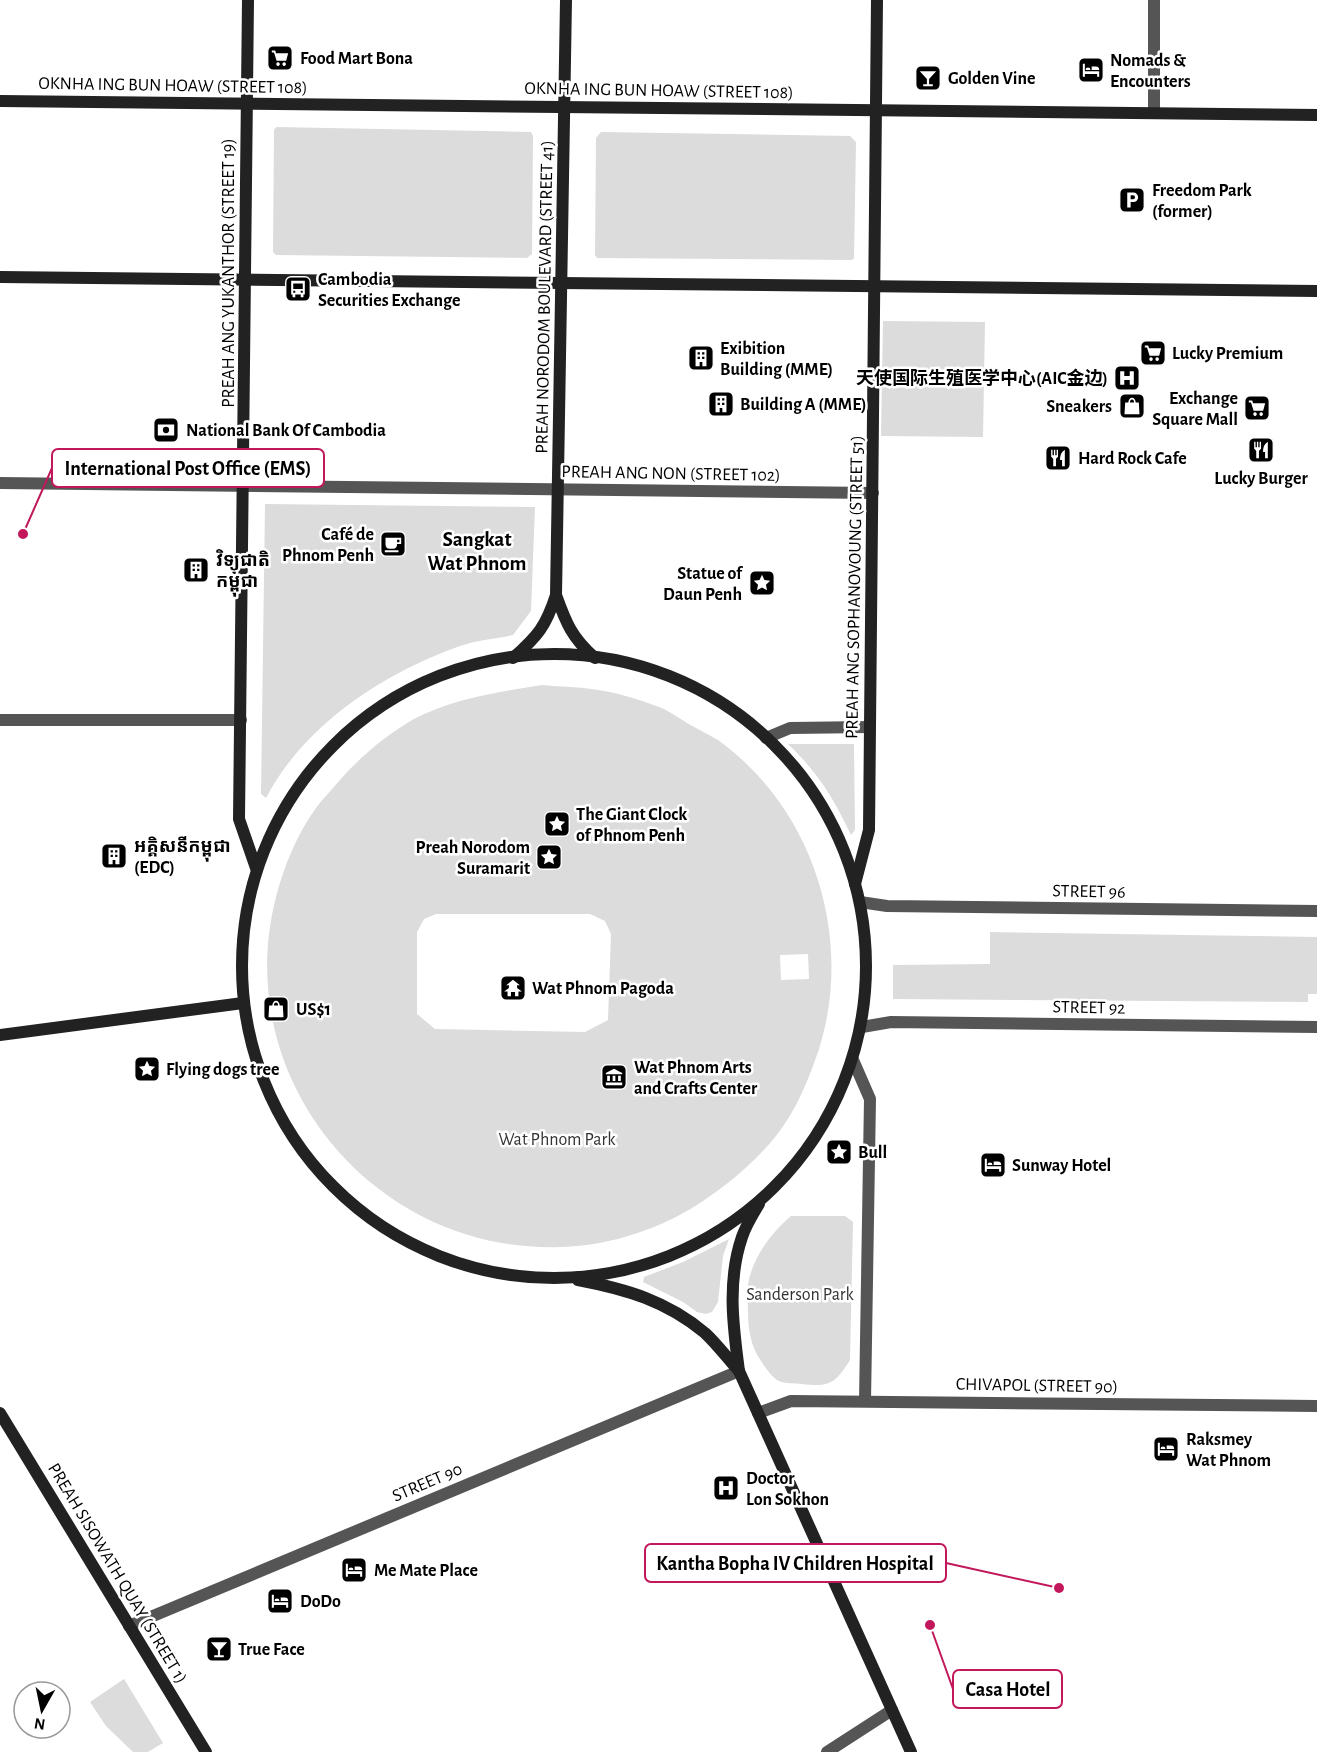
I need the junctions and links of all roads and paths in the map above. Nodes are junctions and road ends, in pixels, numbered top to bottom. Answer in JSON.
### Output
{"nodes":[{"id":1,"x":248,"y":0,"type":"edge"},
{"id":2,"x":566,"y":0,"type":"edge"},
{"id":3,"x":877,"y":0,"type":"edge"},
{"id":4,"x":1154,"y":0,"type":"edge"},
{"id":5,"x":0,"y":100,"type":"edge"},
{"id":6,"x":247,"y":104,"type":"junction"},
{"id":7,"x":565,"y":106,"type":"junction"},
{"id":8,"x":876,"y":110,"type":"junction"},
{"id":9,"x":1154,"y":113,"type":"junction"},
{"id":10,"x":1317,"y":115,"type":"edge"},
{"id":11,"x":0,"y":277,"type":"edge"},
{"id":12,"x":246,"y":280,"type":"junction"},
{"id":13,"x":563,"y":282,"type":"junction"},
{"id":14,"x":875,"y":286,"type":"junction"},
{"id":15,"x":1317,"y":291,"type":"edge"},
{"id":16,"x":0,"y":483,"type":"edge"},
{"id":17,"x":244,"y":486,"type":"junction"},
{"id":18,"x":558,"y":490,"type":"junction"},
{"id":19,"x":873,"y":493,"type":"junction"},
{"id":20,"x":556,"y":595,"type":"junction"},
{"id":21,"x":513,"y":658,"type":"junction"},
{"id":22,"x":596,"y":658,"type":"junction"},
{"id":23,"x":0,"y":720,"type":"edge"},
{"id":24,"x":241,"y":720,"type":"junction"},
{"id":25,"x":870,"y":727,"type":"junction"},
{"id":26,"x":766,"y":738,"type":"junction"},
{"id":27,"x":256,"y":868,"type":"junction"},
{"id":28,"x":855,"y":884,"type":"junction"},
{"id":29,"x":861,"y":902,"type":"junction"},
{"id":30,"x":1317,"y":911,"type":"edge"},
{"id":31,"x":243,"y":1003,"type":"junction"},
{"id":32,"x":862,"y":1026,"type":"junction"},
{"id":33,"x":1317,"y":1027,"type":"edge"},
{"id":34,"x":0,"y":1035,"type":"edge"},
{"id":35,"x":853,"y":1060,"type":"junction"},
{"id":36,"x":761,"y":1200,"type":"junction"},
{"id":37,"x":564,"y":1277,"type":"junction"},
{"id":38,"x":740,"y":1371,"type":"junction"},
{"id":39,"x":865,"y":1401,"type":"junction"},
{"id":40,"x":1317,"y":1406,"type":"edge"},
{"id":41,"x":0,"y":1413,"type":"edge"},
{"id":42,"x":758,"y":1413,"type":"junction"},
{"id":43,"x":129,"y":1626,"type":"junction"},
{"id":44,"x":892,"y":1710,"type":"junction"},
{"id":45,"x":206,"y":1752,"type":"edge"},
{"id":46,"x":827,"y":1752,"type":"edge"},
{"id":47,"x":911,"y":1752,"type":"edge"}],
"edges":[{"from":1,"to":6,"type":"street","name":"PREAH ANG YUKANTHOR (STREET 19)"},
{"from":2,"to":7,"type":"street","name":"PREAH NORODOM BOULEVARD (STREET 41)"},
{"from":3,"to":8,"type":"street","name":"PREAH ANG SOPHANOVOUNG (STREET 51)"},
{"from":4,"to":9,"type":"street"},
{"from":5,"to":6,"type":"street","name":"OKNHA ING BUN HOAW (STREET 108)"},
{"from":6,"to":7,"type":"street","name":"OKNHA ING BUN HOAW (STREET 108)"},
{"from":6,"to":12,"type":"street","name":"PREAH ANG YUKANTHOR (STREET 19)"},
{"from":7,"to":8,"type":"street","name":"OKNHA ING BUN HOAW (STREET 108)"},
{"from":7,"to":13,"type":"street","name":"PREAH NORODOM BOULEVARD (STREET 41)"},
{"from":8,"to":9,"type":"street","name":"OKNHA ING BUN HOAW (STREET 108)"},
{"from":8,"to":14,"type":"street","name":"PREAH ANG SOPHANOVOUNG (STREET 51)"},
{"from":9,"to":10,"type":"street","name":"OKNHA ING BUN HOAW (STREET 108)"},
{"from":11,"to":12,"type":"street"},
{"from":12,"to":13,"type":"street"},
{"from":12,"to":17,"type":"street","name":"PREAH ANG YUKANTHOR (STREET 19)"},
{"from":13,"to":14,"type":"street"},
{"from":13,"to":18,"type":"street","name":"PREAH NORODOM BOULEVARD (STREET 41)"},
{"from":14,"to":15,"type":"street"},
{"from":14,"to":19,"type":"street","name":"PREAH ANG SOPHANOVOUNG (STREET 51)"},
{"from":16,"to":17,"type":"street","name":"PREAH ANG NON (STREET 102)"},
{"from":17,"to":18,"type":"street","name":"PREAH ANG NON (STREET 102)"},
{"from":17,"to":24,"type":"street","name":"PREAH ANG YUKANTHOR (STREET 19)"},
{"from":18,"to":19,"type":"street","name":"PREAH ANG NON (STREET 102)"},
{"from":18,"to":20,"type":"street","name":"PREAH NORODOM BOULEVARD (STREET 41)"},
{"from":19,"to":25,"type":"street","name":"PREAH ANG SOPHANOVOUNG (STREET 51)"},
{"from":20,"to":21,"type":"street","name":"PREAH NORODOM BOULEVARD (STREET 41)"},
{"from":20,"to":22,"type":"street","name":"PREAH NORODOM BOULEVARD (STREET 41)"},
{"from":21,"to":22,"type":"street"},
{"from":21,"to":27,"type":"street"},
{"from":22,"to":26,"type":"street"},
{"from":23,"to":24,"type":"street"},
{"from":24,"to":27,"type":"street","name":"PREAH ANG YUKANTHOR (STREET 19)"},
{"from":25,"to":26,"type":"street"},
{"from":25,"to":28,"type":"street","name":"PREAH ANG SOPHANOVOUNG (STREET 51)"},
{"from":26,"to":28,"type":"street"},
{"from":27,"to":31,"type":"street"},
{"from":28,"to":29,"type":"street"},
{"from":29,"to":30,"type":"street","name":"STREET 96"},
{"from":29,"to":32,"type":"street"},
{"from":31,"to":34,"type":"street"},
{"from":31,"to":37,"type":"street"},
{"from":32,"to":33,"type":"street","name":"STREET 92"},
{"from":32,"to":35,"type":"street"},
{"from":35,"to":36,"type":"street"},
{"from":35,"to":39,"type":"street"},
{"from":36,"to":37,"type":"street"},
{"from":36,"to":38,"type":"street"},
{"from":37,"to":38,"type":"street"},
{"from":38,"to":42,"type":"street"},
{"from":38,"to":43,"type":"street","name":"STREET 90"},
{"from":39,"to":40,"type":"street","name":"CHIVAPOL (STREET 90)"},
{"from":39,"to":42,"type":"street","name":"CHIVAPOL (STREET 90)"},
{"from":41,"to":43,"type":"street","name":"PREAH SISOWATH QUAY (STREET 1)"},
{"from":42,"to":44,"type":"street"},
{"from":43,"to":45,"type":"street","name":"PREAH SISOWATH QUAY (STREET 1)"},
{"from":44,"to":46,"type":"street"},
{"from":44,"to":47,"type":"street"}]}
